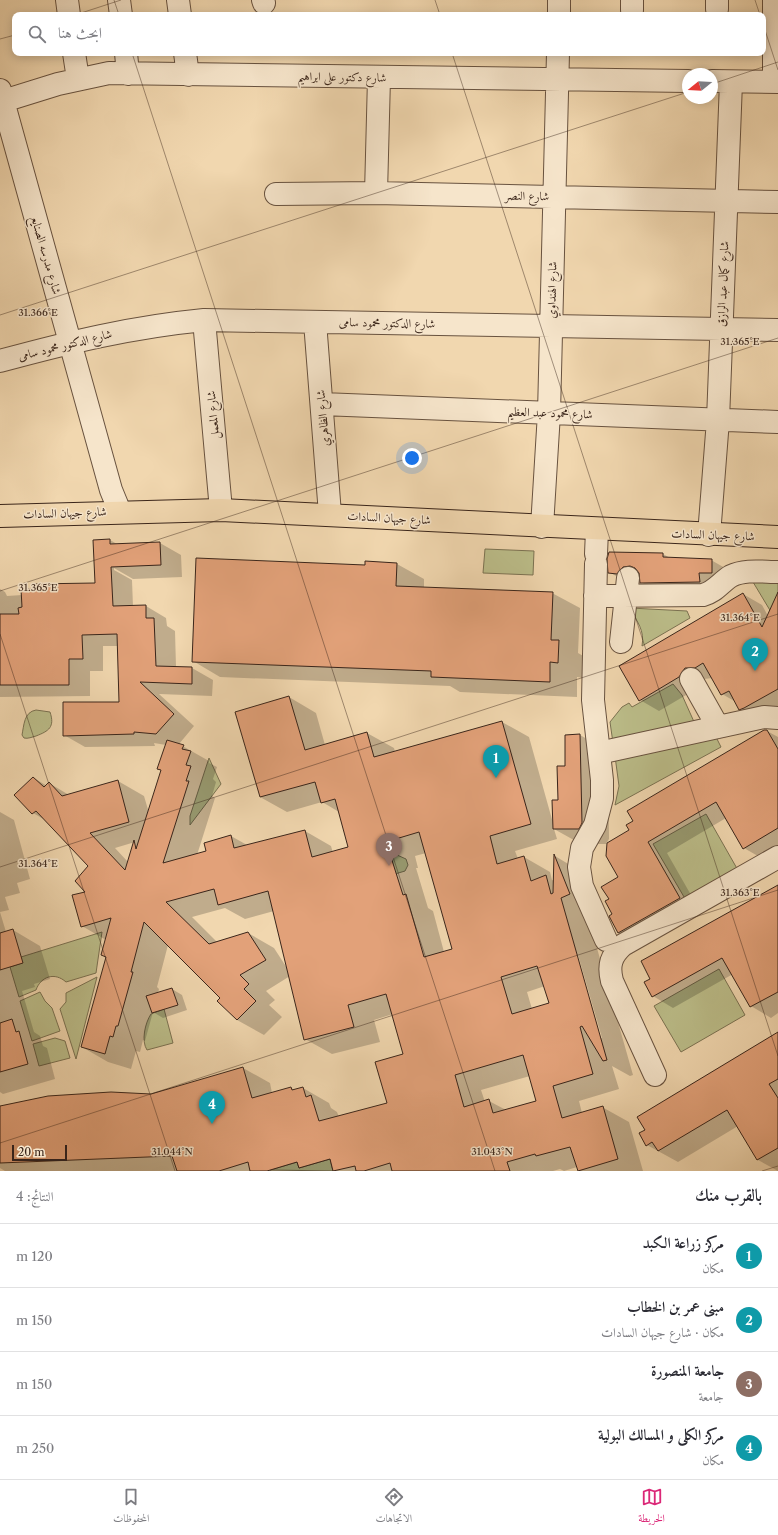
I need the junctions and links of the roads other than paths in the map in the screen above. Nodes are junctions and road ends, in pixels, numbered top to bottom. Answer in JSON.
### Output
{"nodes":[{"id":1,"x":67,"y":0,"type":"edge"},
{"id":2,"x":119,"y":0,"type":"edge"},
{"id":3,"x":178,"y":0,"type":"edge"},
{"id":4,"x":559,"y":0,"type":"edge"},
{"id":5,"x":774,"y":0,"type":"edge"},
{"id":6,"x":69,"y":12,"type":"edge"},
{"id":7,"x":121,"y":12,"type":"edge"},
{"id":8,"x":180,"y":12,"type":"edge"},
{"id":9,"x":559,"y":12,"type":"edge"},
{"id":10,"x":74,"y":56,"type":"edge"},
{"id":11,"x":185,"y":56,"type":"edge"},
{"id":12,"x":558,"y":56,"type":"edge"},
{"id":13,"x":127,"y":63,"type":"edge"},
{"id":14,"x":188,"y":75,"type":"junction"},
{"id":15,"x":379,"y":78,"type":"junction"},
{"id":16,"x":78,"y":79,"type":"junction"},
{"id":17,"x":557,"y":80,"type":"junction"},
{"id":18,"x":682,"y":81,"type":"edge"},
{"id":19,"x":721,"y":82,"type":"edge"},
{"id":20,"x":776,"y":82,"type":"edge"},
{"id":21,"x":1,"y":98,"type":"edge"},
{"id":22,"x":376,"y":193,"type":"junction"},
{"id":23,"x":276,"y":194,"type":"dead end"},
{"id":24,"x":554,"y":197,"type":"junction"},
{"id":25,"x":726,"y":201,"type":"junction"},
{"id":26,"x":778,"y":202,"type":"edge"},
{"id":27,"x":204,"y":320,"type":"junction"},
{"id":28,"x":314,"y":322,"type":"junction"},
{"id":29,"x":551,"y":326,"type":"junction"},
{"id":30,"x":722,"y":329,"type":"junction"},
{"id":31,"x":778,"y":330,"type":"edge"},
{"id":32,"x":70,"y":342,"type":"junction"},
{"id":33,"x":0,"y":361,"type":"edge"},
{"id":34,"x":322,"y":404,"type":"junction"},
{"id":35,"x":549,"y":413,"type":"junction"},
{"id":36,"x":718,"y":420,"type":"junction"},
{"id":37,"x":778,"y":422,"type":"edge"},
{"id":38,"x":221,"y":510,"type":"junction"},
{"id":39,"x":120,"y":512,"type":"junction"},
{"id":40,"x":330,"y":514,"type":"junction"},
{"id":41,"x":0,"y":516,"type":"edge"},
{"id":42,"x":542,"y":527,"type":"junction"},
{"id":43,"x":597,"y":530,"type":"junction"},
{"id":44,"x":709,"y":535,"type":"junction"},
{"id":45,"x":778,"y":537,"type":"edge"},
{"id":46,"x":778,"y":572,"type":"edge"},
{"id":47,"x":627,"y":587,"type":"junction"},
{"id":48,"x":595,"y":596,"type":"junction"},
{"id":49,"x":621,"y":642,"type":"dead end"},
{"id":50,"x":690,"y":679,"type":"dead end"},
{"id":51,"x":776,"y":721,"type":"edge"},
{"id":52,"x":718,"y":727,"type":"junction"},
{"id":53,"x":599,"y":753,"type":"junction"},
{"id":54,"x":777,"y":859,"type":"edge"},
{"id":55,"x":606,"y":940,"type":"dead end"},
{"id":56,"x":655,"y":1075,"type":"dead end"}],
"edges":[{"from":1,"to":6,"type":"street"},
{"from":2,"to":7,"type":"street"},
{"from":3,"to":8,"type":"street"},
{"from":4,"to":9,"type":"street"},
{"from":5,"to":20,"type":"street"},
{"from":10,"to":16,"type":"street"},
{"from":11,"to":14,"type":"street"},
{"from":12,"to":17,"type":"street","name":"شارع الهنداوي"},
{"from":13,"to":14,"type":"street","name":"شارع دكتور على ابراهيم"},
{"from":13,"to":16,"type":"street","name":"شارع دكتور على ابراهيم"},
{"from":14,"to":15,"type":"street","name":"شارع دكتور على ابراهيم"},
{"from":15,"to":17,"type":"street","name":"شارع دكتور على ابراهيم"},
{"from":15,"to":22,"type":"street"},
{"from":16,"to":21,"type":"street","name":"شارع دكتور على ابراهيم"},
{"from":17,"to":18,"type":"street","name":"شارع دكتور على ابراهيم"},
{"from":17,"to":24,"type":"street","name":"شارع الهنداوي"},
{"from":19,"to":20,"type":"street"},
{"from":19,"to":25,"type":"street","name":"شارع كمال عبد الرازق"},
{"from":21,"to":32,"type":"street","name":"شارع مدرسه الصنايع"},
{"from":22,"to":23,"type":"street","name":"شارع النصر"},
{"from":22,"to":24,"type":"street","name":"شارع النصر"},
{"from":24,"to":25,"type":"street","name":"شارع النصر"},
{"from":24,"to":29,"type":"street","name":"شارع الهنداوي"},
{"from":25,"to":26,"type":"street","name":"شارع النصر"},
{"from":25,"to":30,"type":"street","name":"شارع كمال عبد الرازق"},
{"from":27,"to":28,"type":"street","name":"شارع الدكتور محمود سامى"},
{"from":27,"to":32,"type":"street","name":"شارع الدكتور محمود سامى"},
{"from":27,"to":38,"type":"street","name":"شارع المعمل"},
{"from":28,"to":29,"type":"street","name":"شارع الدكتور محمود سامى"},
{"from":28,"to":34,"type":"street","name":"شارع الظاهري"},
{"from":29,"to":30,"type":"street","name":"شارع الدكتور محمود سامى"},
{"from":29,"to":35,"type":"street","name":"شارع الهنداوي"},
{"from":30,"to":31,"type":"street","name":"شارع الدكتور محمود سامى"},
{"from":30,"to":36,"type":"street","name":"شارع كمال عبد الرازق"},
{"from":32,"to":33,"type":"street","name":"شارع الدكتور محمود سامى"},
{"from":32,"to":39,"type":"street","name":"شارع مدرسه الصنايع"},
{"from":34,"to":35,"type":"street","name":"شارع محمود عبد العظيم"},
{"from":34,"to":40,"type":"street","name":"شارع الظاهري"},
{"from":35,"to":36,"type":"street","name":"شارع محمود عبد العظيم"},
{"from":35,"to":42,"type":"street","name":"شارع الهنداوي"},
{"from":36,"to":37,"type":"street","name":"شارع محمود عبد العظيم"},
{"from":36,"to":44,"type":"street","name":"شارع كمال عبد الرازق"},
{"from":38,"to":39,"type":"main road","name":"شارع جيهان السادات"},
{"from":38,"to":40,"type":"main road","name":"شارع جيهان السادات"},
{"from":39,"to":41,"type":"main road","name":"شارع جيهان السادات"},
{"from":40,"to":42,"type":"main road","name":"شارع جيهان السادات"},
{"from":42,"to":43,"type":"main road","name":"شارع جيهان السادات"},
{"from":43,"to":44,"type":"main road","name":"شارع جيهان السادات"},
{"from":43,"to":48,"type":"street"},
{"from":44,"to":45,"type":"main road","name":"شارع جيهان السادات"},
{"from":46,"to":47,"type":"street"},
{"from":47,"to":48,"type":"street"},
{"from":47,"to":49,"type":"street"},
{"from":48,"to":53,"type":"street"},
{"from":50,"to":52,"type":"street"},
{"from":51,"to":52,"type":"street"},
{"from":52,"to":53,"type":"street"},
{"from":53,"to":55,"type":"street"},
{"from":54,"to":56,"type":"street"}]}
